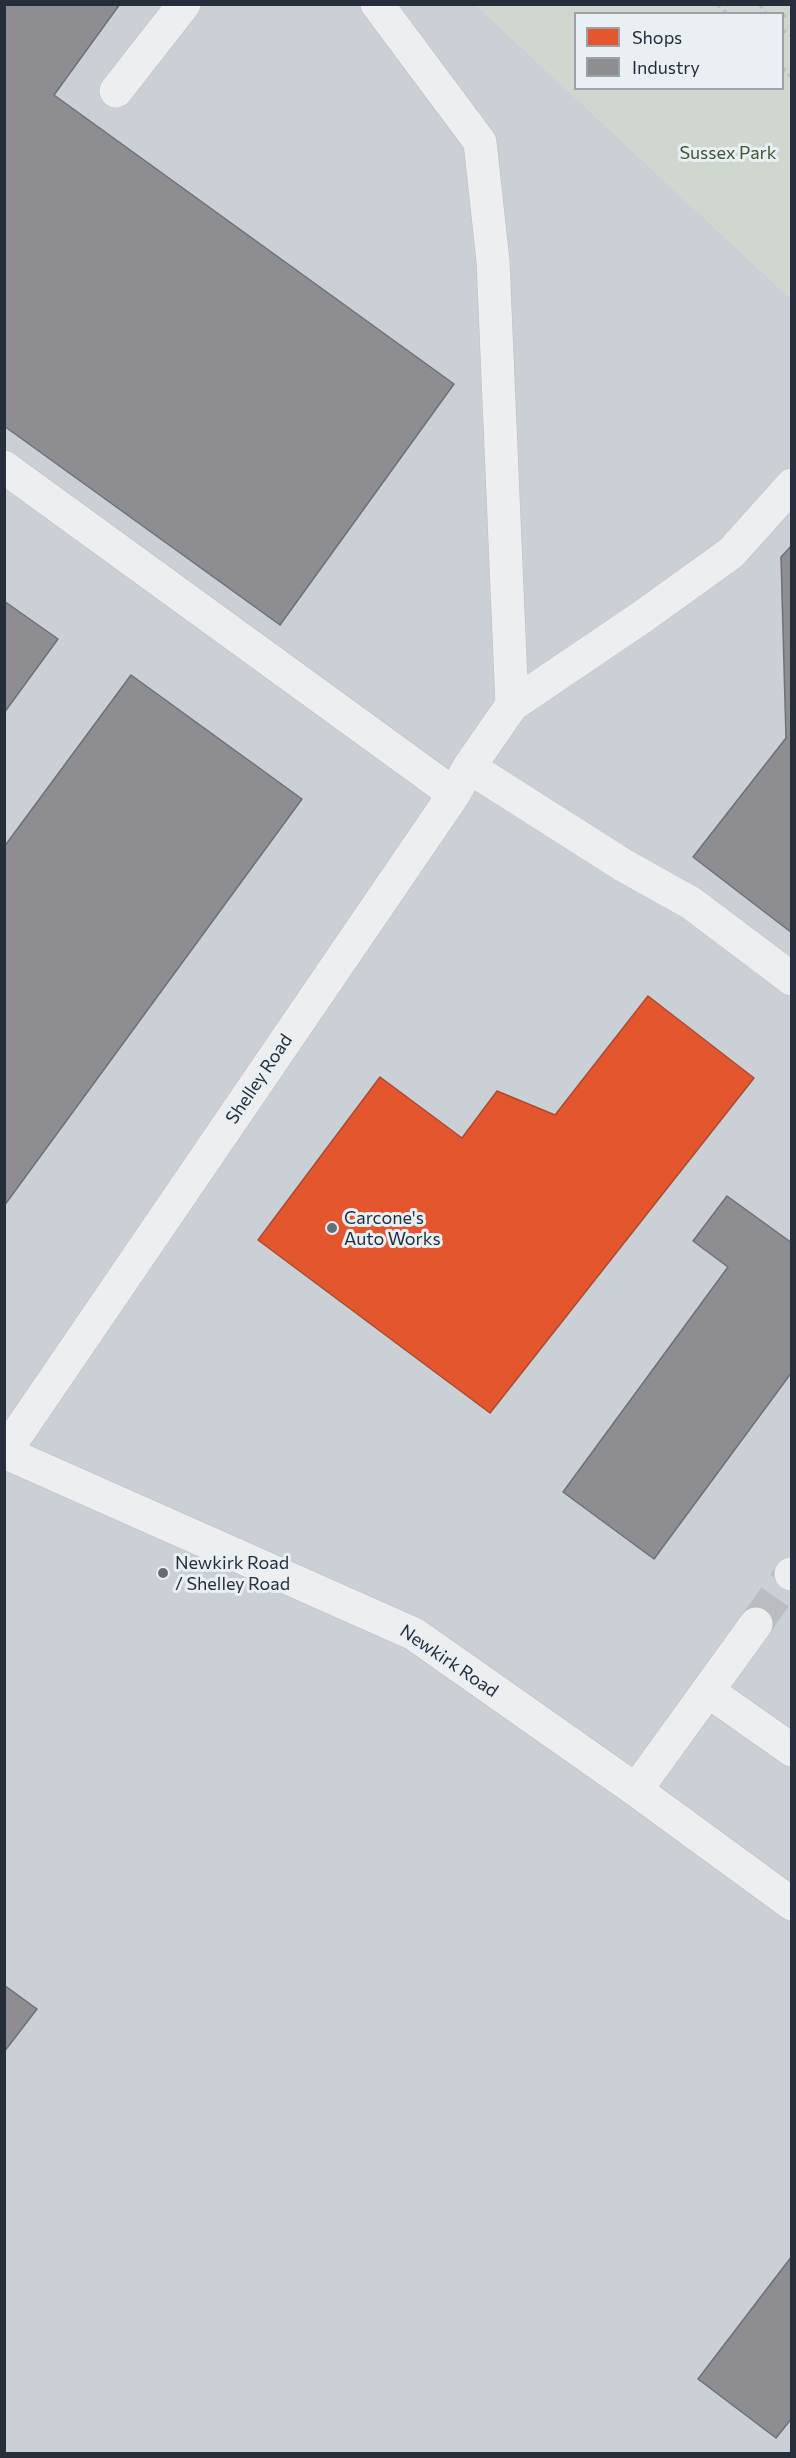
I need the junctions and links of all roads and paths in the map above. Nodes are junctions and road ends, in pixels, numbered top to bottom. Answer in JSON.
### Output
{"nodes":[{"id":1,"x":184,"y":4,"type":"edge"},
{"id":2,"x":377,"y":4,"type":"edge"},
{"id":3,"x":116,"y":91,"type":"dead end"},
{"id":4,"x":4,"y":467,"type":"edge"},
{"id":5,"x":792,"y":484,"type":"edge"},
{"id":6,"x":512,"y":705,"type":"junction"},
{"id":7,"x":462,"y":780,"type":"junction"},
{"id":8,"x":792,"y":980,"type":"edge"},
{"id":9,"x":5,"y":1452,"type":"edge"},
{"id":10,"x":756,"y":1624,"type":"tunnel mouth"},
{"id":11,"x":708,"y":1691,"type":"junction"},
{"id":12,"x":792,"y":1750,"type":"edge"},
{"id":13,"x":636,"y":1790,"type":"junction"},
{"id":14,"x":792,"y":1904,"type":"edge"}],
"edges":[{"from":1,"to":3,"type":"street"},
{"from":2,"to":6,"type":"street"},
{"from":4,"to":7,"type":"street"},
{"from":5,"to":6,"type":"street"},
{"from":6,"to":7,"type":"street","name":"Shelley Road"},
{"from":7,"to":8,"type":"street"},
{"from":7,"to":9,"type":"street","name":"Shelley Road"},
{"from":9,"to":13,"type":"street","name":"Newkirk Road"},
{"from":10,"to":11,"type":"street"},
{"from":11,"to":12,"type":"street"},
{"from":11,"to":13,"type":"street"},
{"from":13,"to":14,"type":"street","name":"Newkirk Road"}]}
